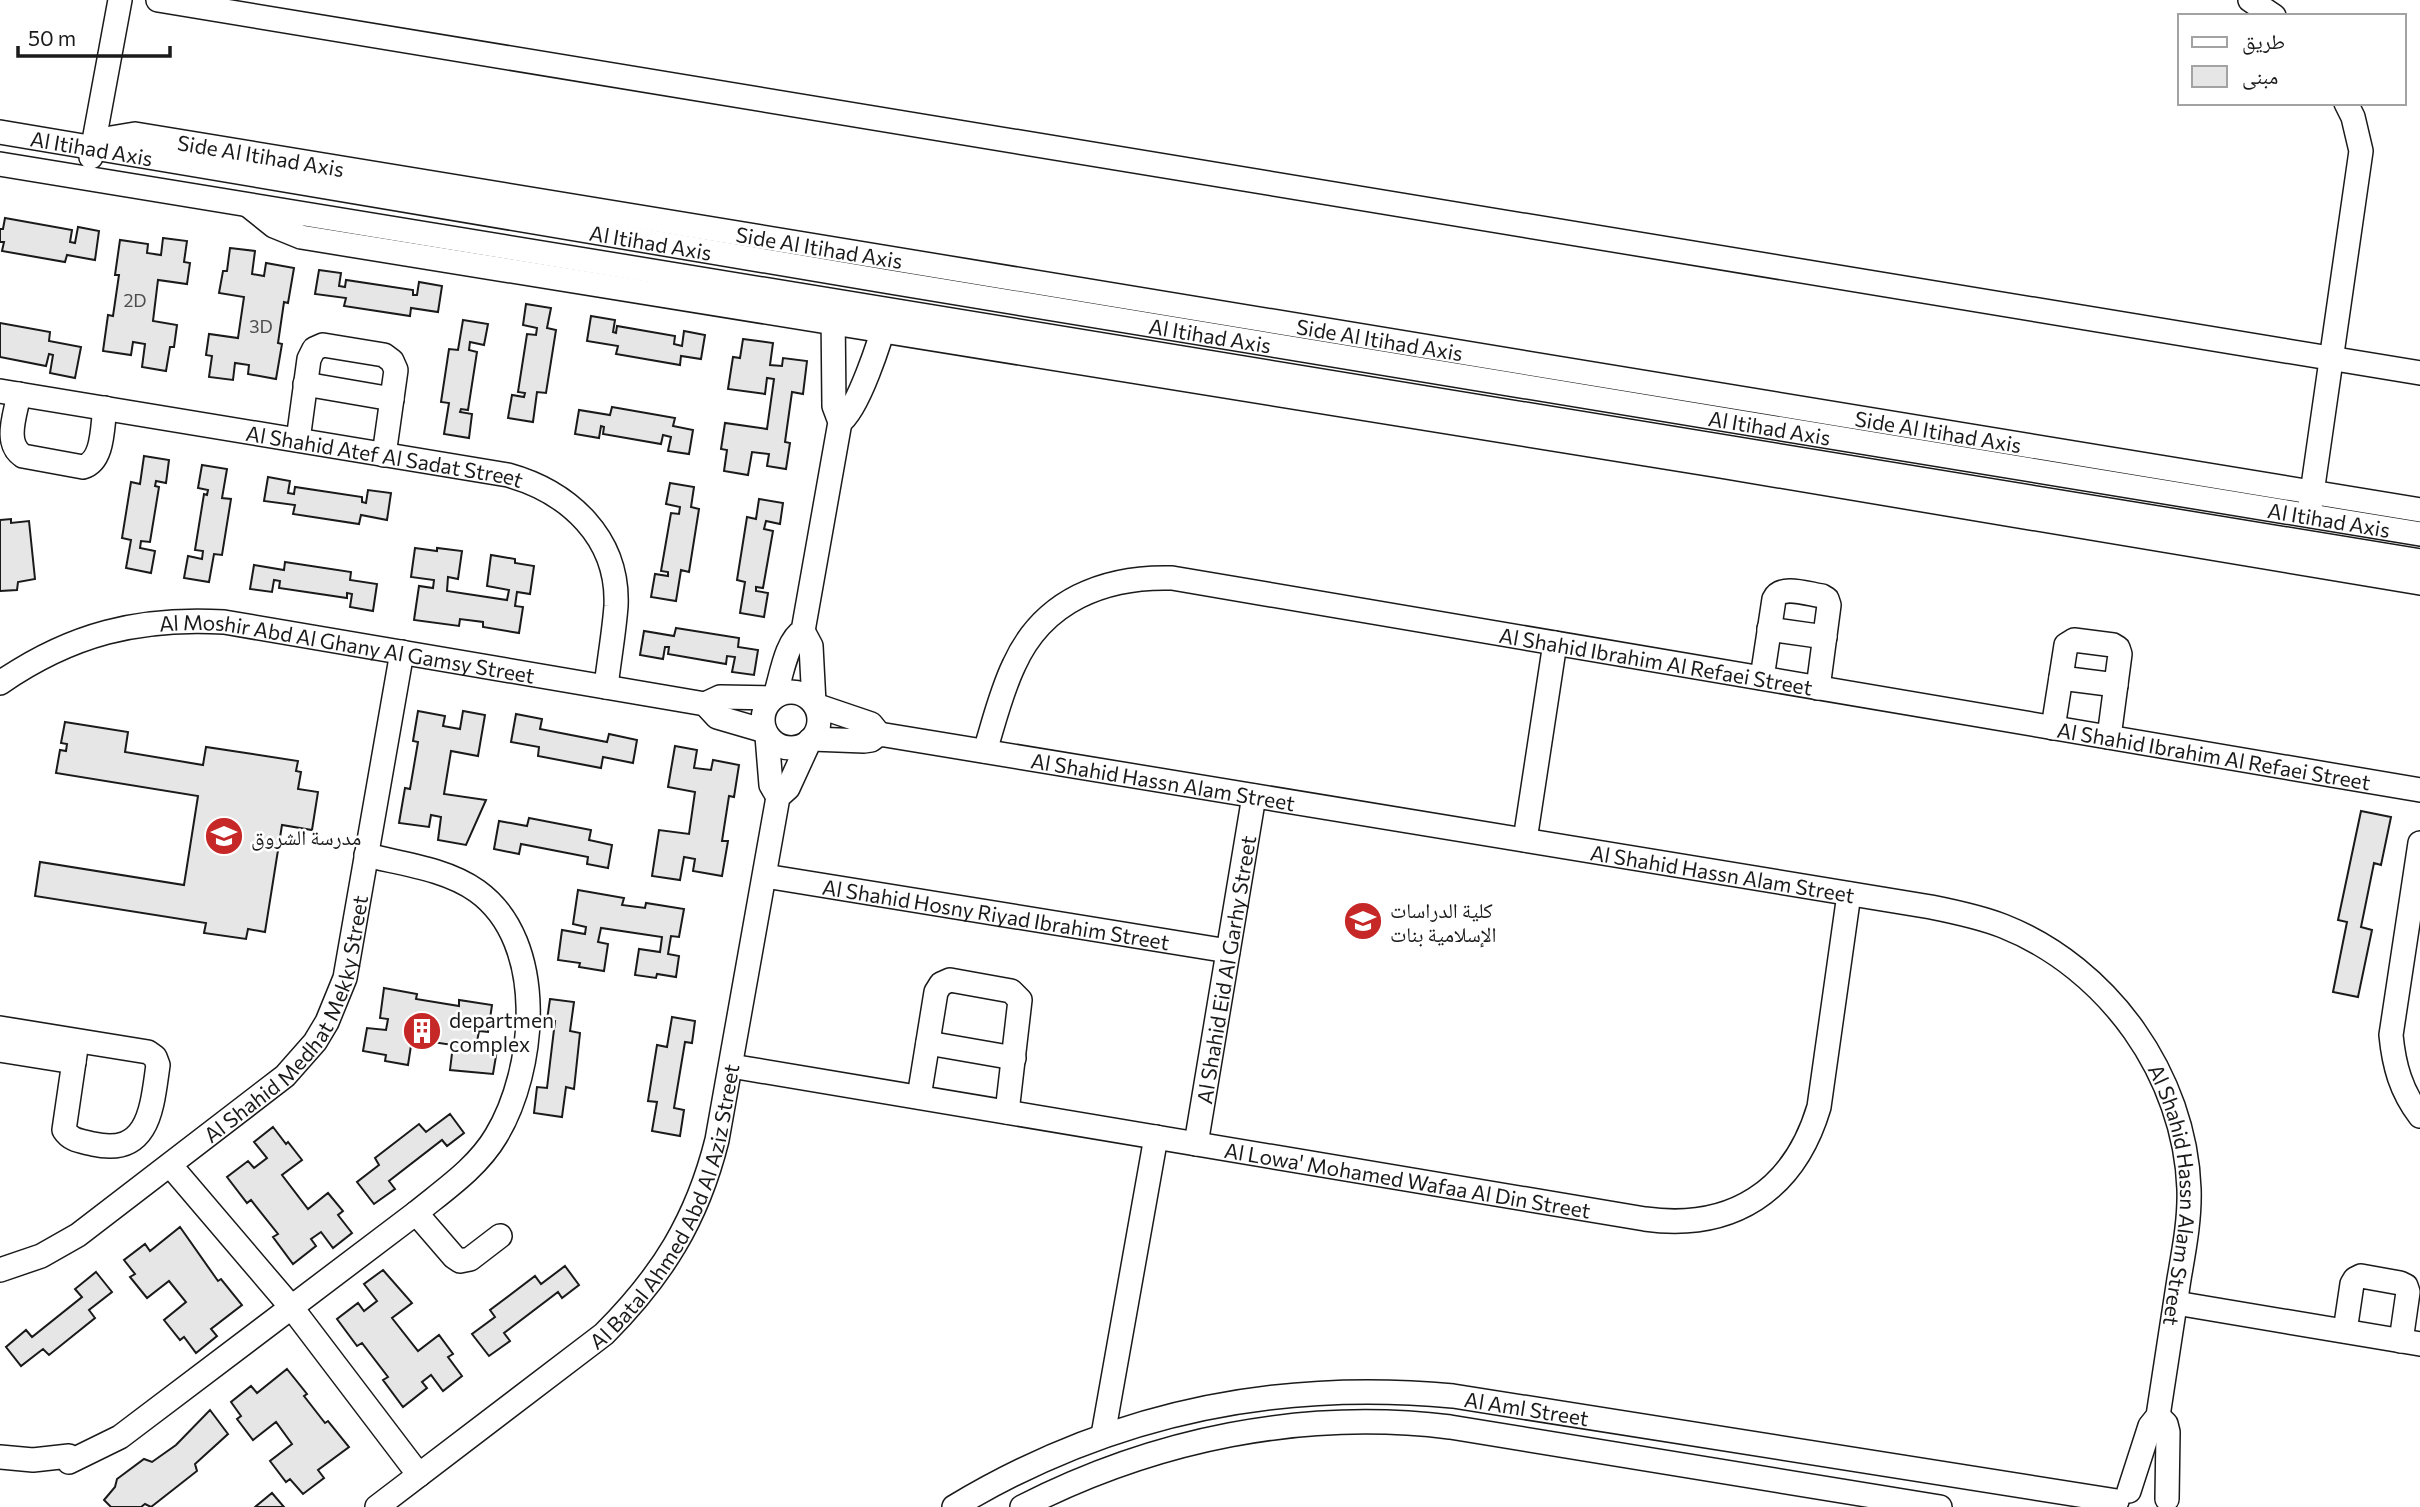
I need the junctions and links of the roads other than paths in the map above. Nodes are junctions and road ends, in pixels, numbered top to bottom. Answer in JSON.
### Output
{"nodes":[{"id":1,"x":120,"y":0,"type":"edge"},
{"id":2,"x":158,"y":0,"type":"edge"},
{"id":3,"x":2250,"y":0,"type":"edge"},
{"id":4,"x":2271,"y":14,"type":"edge"},
{"id":5,"x":2347,"y":105,"type":"edge"},
{"id":6,"x":0,"y":132,"type":"edge"},
{"id":7,"x":93,"y":147,"type":"junction"},
{"id":8,"x":0,"y":164,"type":"edge"},
{"id":9,"x":88,"y":177,"type":"junction"},
{"id":10,"x":247,"y":204,"type":"junction"},
{"id":11,"x":836,"y":273,"type":"junction"},
{"id":12,"x":890,"y":282,"type":"junction"},
{"id":13,"x":834,"y":300,"type":"junction"},
{"id":14,"x":885,"y":321,"type":"junction"},
{"id":15,"x":832,"y":324,"type":"junction"},
{"id":16,"x":2330,"y":358,"type":"junction"},
{"id":17,"x":2420,"y":373,"type":"edge"},
{"id":18,"x":305,"y":384,"type":"junction"},
{"id":19,"x":9,"y":392,"type":"edge"},
{"id":20,"x":392,"y":398,"type":"junction"},
{"id":21,"x":105,"y":408,"type":"junction"},
{"id":22,"x":840,"y":422,"type":"junction"},
{"id":23,"x":298,"y":440,"type":"junction"},
{"id":24,"x":384,"y":455,"type":"junction"},
{"id":25,"x":2312,"y":491,"type":"junction"},
{"id":26,"x":2420,"y":510,"type":"edge"},
{"id":27,"x":2309,"y":515,"type":"junction"},
{"id":28,"x":2420,"y":534,"type":"edge"},
{"id":29,"x":2305,"y":541,"type":"junction"},
{"id":30,"x":2420,"y":561,"type":"edge"},
{"id":31,"x":2420,"y":583,"type":"edge"},
{"id":32,"x":1769,"y":629,"type":"junction"},
{"id":33,"x":803,"y":631,"type":"junction"},
{"id":34,"x":1825,"y":637,"type":"junction"},
{"id":35,"x":1555,"y":643,"type":"junction"},
{"id":36,"x":402,"y":652,"type":"junction"},
{"id":37,"x":1762,"y":678,"type":"junction"},
{"id":38,"x":2061,"y":678,"type":"junction"},
{"id":39,"x":0,"y":683,"type":"edge"},
{"id":40,"x":2116,"y":685,"type":"junction"},
{"id":41,"x":606,"y":687,"type":"junction"},
{"id":42,"x":1818,"y":688,"type":"junction"},
{"id":43,"x":774,"y":697,"type":"junction"},
{"id":44,"x":705,"y":704,"type":"junction"},
{"id":45,"x":814,"y":704,"type":"junction"},
{"id":46,"x":2053,"y":728,"type":"junction"},
{"id":47,"x":766,"y":733,"type":"junction"},
{"id":48,"x":879,"y":734,"type":"junction"},
{"id":49,"x":2109,"y":737,"type":"junction"},
{"id":50,"x":811,"y":740,"type":"junction"},
{"id":51,"x":985,"y":751,"type":"junction"},
{"id":52,"x":2420,"y":790,"type":"edge"},
{"id":53,"x":1254,"y":796,"type":"junction"},
{"id":54,"x":778,"y":797,"type":"junction"},
{"id":55,"x":1525,"y":841,"type":"junction"},
{"id":56,"x":2420,"y":843,"type":"edge"},
{"id":57,"x":366,"y":855,"type":"junction"},
{"id":58,"x":765,"y":876,"type":"junction"},
{"id":59,"x":1849,"y":894,"type":"junction"},
{"id":60,"x":1228,"y":951,"type":"junction"},
{"id":61,"x":0,"y":1028,"type":"edge"},
{"id":62,"x":928,"y":1043,"type":"junction"},
{"id":63,"x":0,"y":1050,"type":"edge"},
{"id":64,"x":75,"y":1051,"type":"junction"},
{"id":65,"x":1014,"y":1058,"type":"junction"},
{"id":66,"x":731,"y":1066,"type":"junction"},
{"id":67,"x":919,"y":1097,"type":"junction"},
{"id":68,"x":1007,"y":1112,"type":"junction"},
{"id":69,"x":2420,"y":1116,"type":"edge"},
{"id":70,"x":1156,"y":1137,"type":"junction"},
{"id":71,"x":1196,"y":1143,"type":"junction"},
{"id":72,"x":170,"y":1166,"type":"junction"},
{"id":73,"x":416,"y":1213,"type":"junction"},
{"id":74,"x":500,"y":1236,"type":"dead end"},
{"id":75,"x":0,"y":1270,"type":"edge"},
{"id":76,"x":2176,"y":1303,"type":"junction"},
{"id":77,"x":292,"y":1308,"type":"junction"},
{"id":78,"x":2345,"y":1331,"type":"junction"},
{"id":79,"x":2410,"y":1342,"type":"edge"},
{"id":80,"x":2158,"y":1416,"type":"junction"},
{"id":81,"x":1103,"y":1435,"type":"junction"},
{"id":82,"x":0,"y":1457,"type":"edge"},
{"id":83,"x":419,"y":1475,"type":"junction"},
{"id":84,"x":2119,"y":1500,"type":"edge"},
{"id":85,"x":2170,"y":1503,"type":"edge"},
{"id":86,"x":377,"y":1507,"type":"edge"},
{"id":87,"x":954,"y":1507,"type":"edge"},
{"id":88,"x":1022,"y":1507,"type":"edge"},
{"id":89,"x":1940,"y":1507,"type":"edge"}],
"edges":[{"from":1,"to":7,"type":"street"},
{"from":2,"to":16,"type":"street"},
{"from":3,"to":4,"type":"street"},
{"from":5,"to":16,"type":"street"},
{"from":6,"to":7,"type":"street","name":"Al Itihad Axis"},
{"from":7,"to":9,"type":"street"},
{"from":7,"to":11,"type":"street","name":"Al Itihad Axis"},
{"from":7,"to":25,"type":"street","name":"Side Al Itihad Axis"},
{"from":8,"to":9,"type":"street","name":"Al Itihad Axis"},
{"from":9,"to":10,"type":"street","name":"Al Itihad Axis"},
{"from":10,"to":13,"type":"street","name":"Al Itihad Axis"},
{"from":10,"to":15,"type":"street"},
{"from":11,"to":12,"type":"street","name":"Al Itihad Axis"},
{"from":11,"to":13,"type":"street"},
{"from":12,"to":14,"type":"street"},
{"from":12,"to":27,"type":"street","name":"Al Itihad Axis"},
{"from":13,"to":14,"type":"street","name":"Al Itihad Axis"},
{"from":13,"to":15,"type":"street"},
{"from":14,"to":15,"type":"street"},
{"from":14,"to":22,"type":"street"},
{"from":14,"to":29,"type":"street","name":"Al Itihad Axis"},
{"from":14,"to":31,"type":"street"},
{"from":15,"to":22,"type":"street"},
{"from":16,"to":17,"type":"street"},
{"from":16,"to":25,"type":"street"},
{"from":18,"to":20,"type":"street"},
{"from":18,"to":20,"type":"street"},
{"from":18,"to":23,"type":"street"},
{"from":19,"to":21,"type":"street","name":"Al Shahid Atef Al Sadat Street"},
{"from":19,"to":21,"type":"street"},
{"from":20,"to":24,"type":"street"},
{"from":21,"to":23,"type":"street","name":"Al Shahid Atef Al Sadat Street"},
{"from":22,"to":33,"type":"street"},
{"from":23,"to":24,"type":"street","name":"Al Shahid Atef Al Sadat Street"},
{"from":24,"to":41,"type":"street","name":"Al Shahid Atef Al Sadat Street"},
{"from":25,"to":26,"type":"street","name":"Side Al Itihad Axis"},
{"from":25,"to":27,"type":"street"},
{"from":27,"to":28,"type":"street","name":"Al Itihad Axis"},
{"from":27,"to":29,"type":"street"},
{"from":29,"to":30,"type":"street","name":"Al Itihad Axis"},
{"from":32,"to":34,"type":"street"},
{"from":32,"to":34,"type":"street"},
{"from":32,"to":37,"type":"street"},
{"from":33,"to":43,"type":"street"},
{"from":33,"to":45,"type":"street"},
{"from":34,"to":42,"type":"street"},
{"from":35,"to":37,"type":"street","name":"Al Shahid Ibrahim Al Refaei Street"},
{"from":35,"to":51,"type":"street","name":"Al Shahid Ibrahim Al Refaei Street"},
{"from":35,"to":55,"type":"street"},
{"from":36,"to":39,"type":"street","name":"Al Moshir Abd Al Ghany Al Gamsy Street"},
{"from":36,"to":41,"type":"street","name":"Al Moshir Abd Al Ghany Al Gamsy Street"},
{"from":36,"to":57,"type":"street","name":"Al Shahid Medhat Mekky Street"},
{"from":37,"to":42,"type":"street","name":"Al Shahid Ibrahim Al Refaei Street"},
{"from":38,"to":40,"type":"street"},
{"from":38,"to":40,"type":"street"},
{"from":38,"to":46,"type":"street"},
{"from":40,"to":49,"type":"street"},
{"from":41,"to":44,"type":"street","name":"Al Moshir Abd Al Ghany Al Gamsy Street"},
{"from":42,"to":46,"type":"street","name":"Al Shahid Ibrahim Al Refaei Street"},
{"from":43,"to":44,"type":"street","name":"Al Moshir Abd Al Ghany Al Gamsy Street"},
{"from":43,"to":45,"type":"street"},
{"from":43,"to":47,"type":"street"},
{"from":44,"to":47,"type":"street","name":"Al Moshir Abd Al Ghany Al Gamsy Street"},
{"from":45,"to":48,"type":"street","name":"Al Shahid Hassn Alam Street"},
{"from":45,"to":50,"type":"street"},
{"from":46,"to":49,"type":"street","name":"Al Shahid Ibrahim Al Refaei Street"},
{"from":47,"to":50,"type":"street"},
{"from":47,"to":54,"type":"street","name":"Al Batal Ahmed Abd Al Aziz Street"},
{"from":48,"to":50,"type":"street","name":"Al Shahid Hassn Alam Street"},
{"from":48,"to":51,"type":"street","name":"Al Shahid Hassn Alam Street"},
{"from":49,"to":52,"type":"street","name":"Al Shahid Ibrahim Al Refaei Street"},
{"from":50,"to":54,"type":"street","name":"Al Batal Ahmed Abd Al Aziz Street"},
{"from":51,"to":53,"type":"street","name":"Al Shahid Hassn Alam Street"},
{"from":53,"to":55,"type":"street","name":"Al Shahid Hassn Alam Street"},
{"from":53,"to":60,"type":"street","name":"Al Shahid Eid Al Garhy Street"},
{"from":54,"to":58,"type":"street","name":"Al Batal Ahmed Abd Al Aziz Street"},
{"from":55,"to":59,"type":"street","name":"Al Shahid Hassn Alam Street"},
{"from":56,"to":69,"type":"street"},
{"from":57,"to":72,"type":"street","name":"Al Shahid Medhat Mekky Street"},
{"from":57,"to":73,"type":"street"},
{"from":58,"to":60,"type":"street","name":"Al Shahid Hosny Riyad Ibrahim Street"},
{"from":58,"to":66,"type":"street","name":"Al Batal Ahmed Abd Al Aziz Street"},
{"from":59,"to":71,"type":"street","name":"Al Lowa' Mohamed Wafaa Al Din Street"},
{"from":59,"to":76,"type":"street","name":"Al Shahid Hassn Alam Street"},
{"from":60,"to":71,"type":"street","name":"Al Shahid Eid Al Garhy Street"},
{"from":61,"to":64,"type":"street"},
{"from":62,"to":65,"type":"street"},
{"from":62,"to":65,"type":"street"},
{"from":62,"to":67,"type":"street"},
{"from":63,"to":64,"type":"street"},
{"from":64,"to":64,"type":"street"},
{"from":65,"to":68,"type":"street"},
{"from":66,"to":67,"type":"street","name":"Al Lowa' Mohamed Wafaa Al Din Street"},
{"from":66,"to":83,"type":"street","name":"Al Batal Ahmed Abd Al Aziz Street"},
{"from":67,"to":68,"type":"street","name":"Al Lowa' Mohamed Wafaa Al Din Street"},
{"from":68,"to":70,"type":"street","name":"Al Lowa' Mohamed Wafaa Al Din Street"},
{"from":70,"to":71,"type":"street","name":"Al Lowa' Mohamed Wafaa Al Din Street"},
{"from":70,"to":81,"type":"street"},
{"from":72,"to":75,"type":"street","name":"Al Shahid Medhat Mekky Street"},
{"from":72,"to":77,"type":"street"},
{"from":73,"to":74,"type":"street"},
{"from":73,"to":77,"type":"street"},
{"from":76,"to":78,"type":"street"},
{"from":76,"to":80,"type":"street","name":"Al Shahid Hassn Alam Street"},
{"from":77,"to":82,"type":"street"},
{"from":77,"to":83,"type":"street"},
{"from":78,"to":79,"type":"street"},
{"from":78,"to":79,"type":"street"},
{"from":80,"to":84,"type":"street","name":"Al Shahid Hassn Alam Street"},
{"from":80,"to":85,"type":"street","name":"Al Shahid Hassn Alam Street"},
{"from":81,"to":84,"type":"street","name":"Al Aml Street"},
{"from":81,"to":87,"type":"street","name":"Al Aml Street"},
{"from":83,"to":86,"type":"street","name":"Al Batal Ahmed Abd Al Aziz Street"},
{"from":84,"to":85,"type":"street","name":"Al Aml Street"},
{"from":88,"to":89,"type":"street","name":"Al Aml Street"}]}
